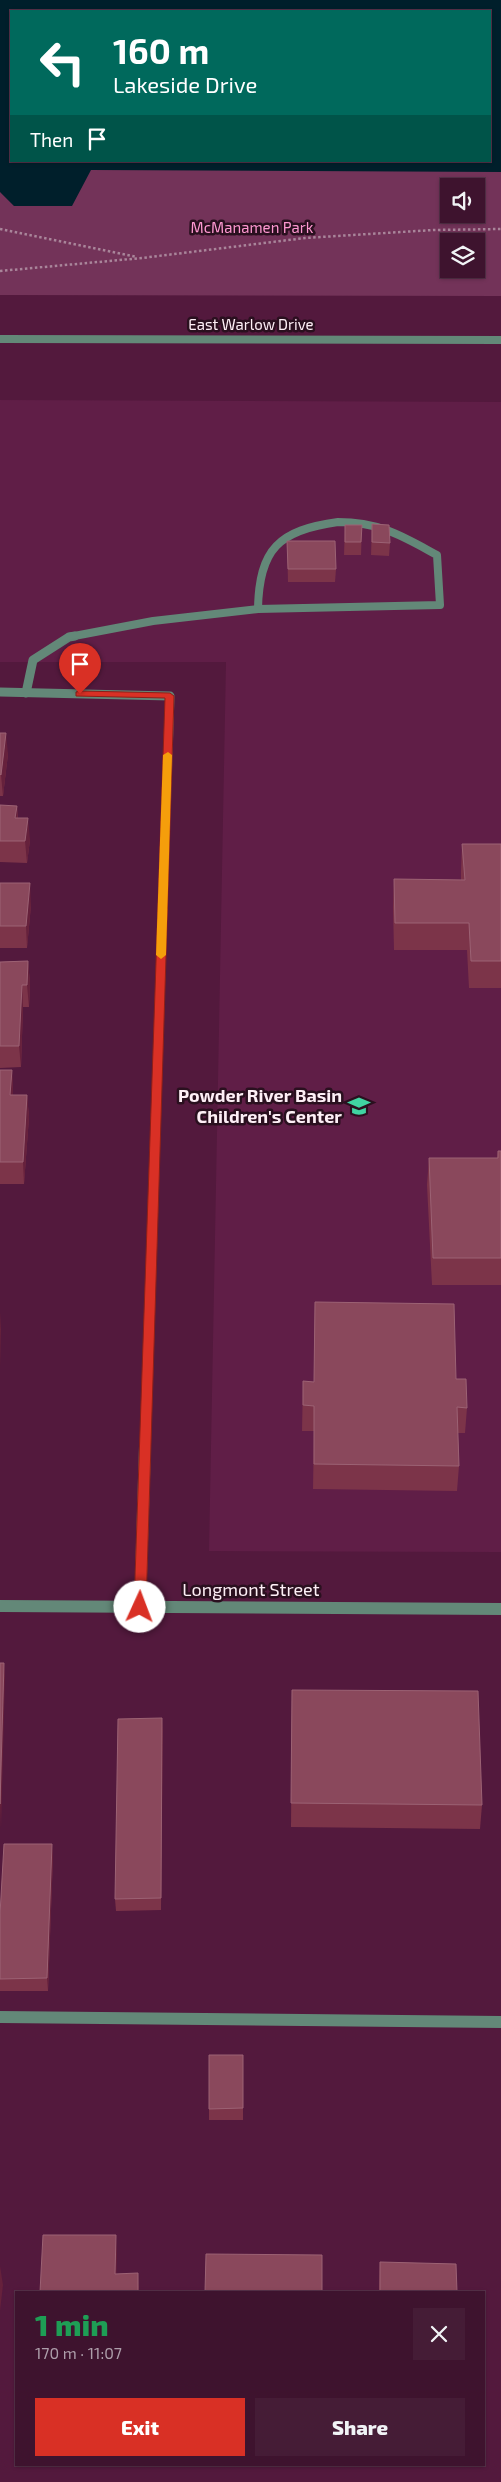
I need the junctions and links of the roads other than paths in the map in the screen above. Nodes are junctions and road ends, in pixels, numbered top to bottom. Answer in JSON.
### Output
{"nodes":[{"id":1,"x":0,"y":338,"type":"edge"},
{"id":2,"x":501,"y":340,"type":"edge"},
{"id":3,"x":258,"y":609,"type":"junction"},
{"id":4,"x":0,"y":692,"type":"edge"},
{"id":5,"x":26,"y":692,"type":"junction"},
{"id":6,"x":0,"y":1606,"type":"edge"},
{"id":7,"x":140,"y":1607,"type":"junction"},
{"id":8,"x":501,"y":1609,"type":"edge"},
{"id":9,"x":0,"y":2016,"type":"edge"},
{"id":10,"x":501,"y":2022,"type":"edge"}],
"edges":[{"from":1,"to":2,"type":"street","name":"East Warlow Drive"},
{"from":3,"to":3,"type":"street"},
{"from":3,"to":5,"type":"street"},
{"from":4,"to":5,"type":"street"},
{"from":5,"to":7,"type":"street"},
{"from":6,"to":7,"type":"street","name":"Longmont Street"},
{"from":7,"to":8,"type":"street","name":"Longmont Street"},
{"from":9,"to":10,"type":"street"}]}
